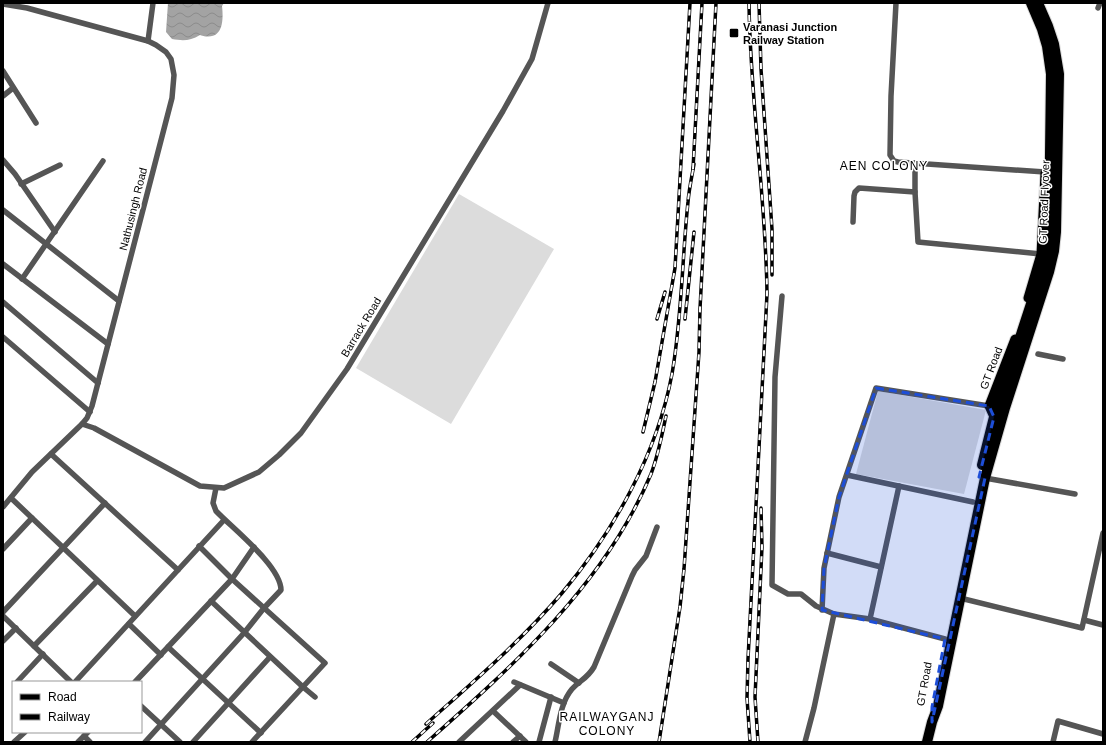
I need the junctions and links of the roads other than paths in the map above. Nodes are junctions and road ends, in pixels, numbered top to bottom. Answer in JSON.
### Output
{"nodes":[{"id":1,"x":153,"y":3,"type":"edge"},
{"id":2,"x":548,"y":3,"type":"edge"},
{"id":3,"x":896,"y":3,"type":"edge"},
{"id":4,"x":1029,"y":3,"type":"edge"},
{"id":5,"x":1038,"y":3,"type":"edge"},
{"id":6,"x":1043,"y":3,"type":"edge"},
{"id":7,"x":3,"y":4,"type":"edge"},
{"id":8,"x":148,"y":41,"type":"junction"},
{"id":9,"x":3,"y":71,"type":"edge"},
{"id":10,"x":14,"y":88,"type":"junction"},
{"id":11,"x":3,"y":96,"type":"edge"},
{"id":12,"x":36,"y":123,"type":"dead end"},
{"id":13,"x":3,"y":160,"type":"edge"},
{"id":14,"x":103,"y":161,"type":"dead end"},
{"id":15,"x":915,"y":163,"type":"junction"},
{"id":16,"x":60,"y":164,"type":"dead end"},
{"id":17,"x":1045,"y":172,"type":"junction"},
{"id":18,"x":21,"y":184,"type":"junction"},
{"id":19,"x":915,"y":192,"type":"junction"},
{"id":20,"x":3,"y":210,"type":"edge"},
{"id":21,"x":853,"y":222,"type":"dead end"},
{"id":22,"x":55,"y":232,"type":"junction"},
{"id":23,"x":47,"y":244,"type":"junction"},
{"id":24,"x":1041,"y":254,"type":"junction"},
{"id":25,"x":3,"y":264,"type":"edge"},
{"id":26,"x":22,"y":279,"type":"junction"},
{"id":27,"x":782,"y":296,"type":"dead end"},
{"id":28,"x":119,"y":301,"type":"junction"},
{"id":29,"x":3,"y":302,"type":"edge"},
{"id":30,"x":3,"y":337,"type":"edge"},
{"id":31,"x":108,"y":344,"type":"junction"},
{"id":32,"x":1038,"y":354,"type":"dead end"},
{"id":33,"x":1063,"y":359,"type":"dead end"},
{"id":34,"x":98,"y":383,"type":"junction"},
{"id":35,"x":997,"y":407,"type":"junction"},
{"id":36,"x":90,"y":412,"type":"junction"},
{"id":37,"x":998,"y":419,"type":"junction"},
{"id":38,"x":82,"y":424,"type":"junction"},
{"id":39,"x":50,"y":454,"type":"junction"},
{"id":40,"x":847,"y":475,"type":"junction"},
{"id":41,"x":982,"y":477,"type":"junction"},
{"id":42,"x":899,"y":486,"type":"junction"},
{"id":43,"x":216,"y":488,"type":"junction"},
{"id":44,"x":1075,"y":494,"type":"dead end"},
{"id":45,"x":11,"y":498,"type":"junction"},
{"id":46,"x":974,"y":502,"type":"junction"},
{"id":47,"x":105,"y":503,"type":"junction"},
{"id":48,"x":3,"y":507,"type":"edge"},
{"id":49,"x":32,"y":518,"type":"junction"},
{"id":50,"x":224,"y":520,"type":"junction"},
{"id":51,"x":657,"y":527,"type":"dead end"},
{"id":52,"x":1103,"y":533,"type":"edge"},
{"id":53,"x":200,"y":546,"type":"junction"},
{"id":54,"x":254,"y":547,"type":"junction"},
{"id":55,"x":63,"y":548,"type":"junction"},
{"id":56,"x":3,"y":549,"type":"edge"},
{"id":57,"x":827,"y":553,"type":"junction"},
{"id":58,"x":881,"y":567,"type":"junction"},
{"id":59,"x":178,"y":570,"type":"junction"},
{"id":60,"x":232,"y":579,"type":"junction"},
{"id":61,"x":97,"y":581,"type":"junction"},
{"id":62,"x":960,"y":598,"type":"junction"},
{"id":63,"x":211,"y":601,"type":"junction"},
{"id":64,"x":264,"y":608,"type":"junction"},
{"id":65,"x":822,"y":610,"type":"junction"},
{"id":66,"x":3,"y":612,"type":"edge"},
{"id":67,"x":834,"y":614,"type":"junction"},
{"id":68,"x":3,"y":616,"type":"edge"},
{"id":69,"x":135,"y":616,"type":"junction"},
{"id":70,"x":870,"y":619,"type":"junction"},
{"id":71,"x":1084,"y":620,"type":"junction"},
{"id":72,"x":129,"y":624,"type":"junction"},
{"id":73,"x":1103,"y":625,"type":"edge"},
{"id":74,"x":16,"y":628,"type":"junction"},
{"id":75,"x":244,"y":633,"type":"junction"},
{"id":76,"x":945,"y":639,"type":"junction"},
{"id":77,"x":3,"y":641,"type":"edge"},
{"id":78,"x":34,"y":646,"type":"junction"},
{"id":79,"x":168,"y":647,"type":"junction"},
{"id":80,"x":42,"y":654,"type":"junction"},
{"id":81,"x":161,"y":655,"type":"junction"},
{"id":82,"x":270,"y":657,"type":"junction"},
{"id":83,"x":551,"y":664,"type":"dead end"},
{"id":84,"x":203,"y":678,"type":"junction"},
{"id":85,"x":18,"y":681,"type":"edge"},
{"id":86,"x":70,"y":681,"type":"edge"},
{"id":87,"x":77,"y":681,"type":"edge"},
{"id":88,"x":136,"y":681,"type":"edge"},
{"id":89,"x":514,"y":682,"type":"dead end"},
{"id":90,"x":579,"y":683,"type":"junction"},
{"id":91,"x":520,"y":685,"type":"junction"},
{"id":92,"x":303,"y":687,"type":"junction"},
{"id":93,"x":315,"y":697,"type":"dead end"},
{"id":94,"x":551,"y":697,"type":"junction"},
{"id":95,"x":228,"y":702,"type":"junction"},
{"id":96,"x":564,"y":703,"type":"junction"},
{"id":97,"x":142,"y":707,"type":"edge"},
{"id":98,"x":493,"y":711,"type":"junction"},
{"id":99,"x":932,"y":722,"type":"junction"},
{"id":100,"x":161,"y":725,"type":"junction"},
{"id":101,"x":24,"y":733,"type":"edge"},
{"id":102,"x":261,"y":733,"type":"junction"},
{"id":103,"x":86,"y":734,"type":"edge"},
{"id":104,"x":1103,"y":734,"type":"edge"},
{"id":105,"x":520,"y":736,"type":"junction"},
{"id":106,"x":14,"y":742,"type":"edge"},
{"id":107,"x":78,"y":742,"type":"edge"},
{"id":108,"x":90,"y":742,"type":"edge"},
{"id":109,"x":145,"y":742,"type":"edge"},
{"id":110,"x":180,"y":742,"type":"edge"},
{"id":111,"x":193,"y":742,"type":"edge"},
{"id":112,"x":252,"y":742,"type":"edge"},
{"id":113,"x":459,"y":742,"type":"edge"},
{"id":114,"x":513,"y":742,"type":"edge"},
{"id":115,"x":526,"y":742,"type":"edge"},
{"id":116,"x":539,"y":742,"type":"edge"},
{"id":117,"x":555,"y":742,"type":"edge"},
{"id":118,"x":805,"y":742,"type":"edge"},
{"id":119,"x":927,"y":742,"type":"edge"},
{"id":120,"x":1053,"y":742,"type":"edge"}],
"edges":[{"from":1,"to":8,"type":"street"},
{"from":2,"to":43,"type":"street","name":"Barrack Road"},
{"from":3,"to":15,"type":"street"},
{"from":4,"to":17,"type":"main road","name":"GT Road"},
{"from":4,"to":35,"type":"highway","name":"GT Road Flyover"},
{"from":5,"to":35,"type":"highway","name":"GT Road Flyover"},
{"from":6,"to":37,"type":"main road","name":"GT Road"},
{"from":7,"to":8,"type":"street","name":"Nathusingh Road"},
{"from":8,"to":28,"type":"street","name":"Nathusingh Road"},
{"from":9,"to":10,"type":"street"},
{"from":10,"to":11,"type":"street"},
{"from":10,"to":12,"type":"street"},
{"from":13,"to":18,"type":"street"},
{"from":14,"to":22,"type":"street"},
{"from":15,"to":17,"type":"street"},
{"from":15,"to":19,"type":"street"},
{"from":16,"to":18,"type":"street"},
{"from":17,"to":24,"type":"main road","name":"GT Road"},
{"from":18,"to":22,"type":"street"},
{"from":19,"to":21,"type":"street"},
{"from":19,"to":24,"type":"street"},
{"from":20,"to":23,"type":"street"},
{"from":22,"to":23,"type":"street"},
{"from":23,"to":26,"type":"street"},
{"from":23,"to":28,"type":"street"},
{"from":24,"to":35,"type":"main road","name":"GT Road"},
{"from":25,"to":26,"type":"street"},
{"from":26,"to":31,"type":"street"},
{"from":27,"to":65,"type":"street"},
{"from":28,"to":31,"type":"street","name":"Nathusingh Road"},
{"from":29,"to":34,"type":"street"},
{"from":30,"to":36,"type":"street"},
{"from":31,"to":34,"type":"street","name":"Nathusingh Road"},
{"from":32,"to":33,"type":"street"},
{"from":34,"to":36,"type":"street","name":"Nathusingh Road"},
{"from":35,"to":37,"type":"highway","name":"GT Road Flyover"},
{"from":35,"to":37,"type":"main road","name":"GT Road"},
{"from":35,"to":40,"type":"street"},
{"from":36,"to":38,"type":"street","name":"Nathusingh Road"},
{"from":37,"to":41,"type":"highway","name":"GT Road"},
{"from":38,"to":39,"type":"street","name":"Nathusingh Road"},
{"from":38,"to":43,"type":"street","name":"Barrack Road"},
{"from":39,"to":45,"type":"street","name":"Nathusingh Road"},
{"from":39,"to":47,"type":"street"},
{"from":40,"to":42,"type":"street"},
{"from":40,"to":57,"type":"street"},
{"from":41,"to":44,"type":"street"},
{"from":41,"to":46,"type":"highway","name":"GT Road"},
{"from":41,"to":62,"type":"highway","name":"GT Road"},
{"from":42,"to":46,"type":"street"},
{"from":42,"to":58,"type":"street"},
{"from":43,"to":50,"type":"street"},
{"from":45,"to":48,"type":"street","name":"Nathusingh Road"},
{"from":45,"to":49,"type":"street"},
{"from":46,"to":76,"type":"highway","name":"GT Road"},
{"from":47,"to":55,"type":"street"},
{"from":47,"to":59,"type":"street"},
{"from":49,"to":55,"type":"street"},
{"from":49,"to":56,"type":"street"},
{"from":50,"to":53,"type":"street"},
{"from":50,"to":54,"type":"street"},
{"from":51,"to":90,"type":"street"},
{"from":52,"to":71,"type":"street"},
{"from":53,"to":59,"type":"street"},
{"from":53,"to":60,"type":"street"},
{"from":54,"to":60,"type":"street"},
{"from":54,"to":64,"type":"street"},
{"from":55,"to":61,"type":"street"},
{"from":55,"to":66,"type":"street"},
{"from":57,"to":58,"type":"street"},
{"from":57,"to":65,"type":"street"},
{"from":58,"to":70,"type":"street"},
{"from":59,"to":69,"type":"street"},
{"from":60,"to":63,"type":"street"},
{"from":60,"to":64,"type":"street"},
{"from":61,"to":69,"type":"street"},
{"from":61,"to":78,"type":"street"},
{"from":62,"to":71,"type":"street"},
{"from":62,"to":99,"type":"highway","name":"GT Road"},
{"from":63,"to":75,"type":"street"},
{"from":63,"to":79,"type":"street"},
{"from":64,"to":75,"type":"street"},
{"from":64,"to":92,"type":"street"},
{"from":65,"to":67,"type":"street"},
{"from":67,"to":70,"type":"street"},
{"from":67,"to":118,"type":"street"},
{"from":68,"to":74,"type":"street"},
{"from":69,"to":72,"type":"street"},
{"from":70,"to":76,"type":"street"},
{"from":71,"to":73,"type":"street"},
{"from":72,"to":81,"type":"street"},
{"from":72,"to":87,"type":"street"},
{"from":74,"to":77,"type":"street"},
{"from":74,"to":78,"type":"street"},
{"from":75,"to":82,"type":"street"},
{"from":75,"to":84,"type":"street"},
{"from":76,"to":99,"type":"highway","name":"GT Road"},
{"from":78,"to":80,"type":"street"},
{"from":79,"to":81,"type":"street"},
{"from":79,"to":84,"type":"street"},
{"from":80,"to":85,"type":"street"},
{"from":80,"to":86,"type":"street"},
{"from":81,"to":88,"type":"street"},
{"from":82,"to":92,"type":"street"},
{"from":82,"to":95,"type":"street"},
{"from":83,"to":90,"type":"street"},
{"from":84,"to":95,"type":"street"},
{"from":84,"to":100,"type":"street"},
{"from":89,"to":91,"type":"street"},
{"from":90,"to":96,"type":"street"},
{"from":91,"to":94,"type":"street"},
{"from":91,"to":98,"type":"street"},
{"from":92,"to":93,"type":"street"},
{"from":92,"to":102,"type":"street"},
{"from":94,"to":96,"type":"street"},
{"from":94,"to":116,"type":"street"},
{"from":95,"to":102,"type":"street"},
{"from":95,"to":111,"type":"street"},
{"from":96,"to":117,"type":"street"},
{"from":97,"to":100,"type":"street"},
{"from":98,"to":105,"type":"street"},
{"from":98,"to":113,"type":"street"},
{"from":99,"to":119,"type":"highway"},
{"from":100,"to":109,"type":"street"},
{"from":100,"to":110,"type":"street"},
{"from":101,"to":106,"type":"street"},
{"from":102,"to":112,"type":"street"},
{"from":103,"to":107,"type":"street"},
{"from":103,"to":108,"type":"street"},
{"from":104,"to":120,"type":"street"},
{"from":105,"to":114,"type":"street"},
{"from":105,"to":115,"type":"street"}]}
